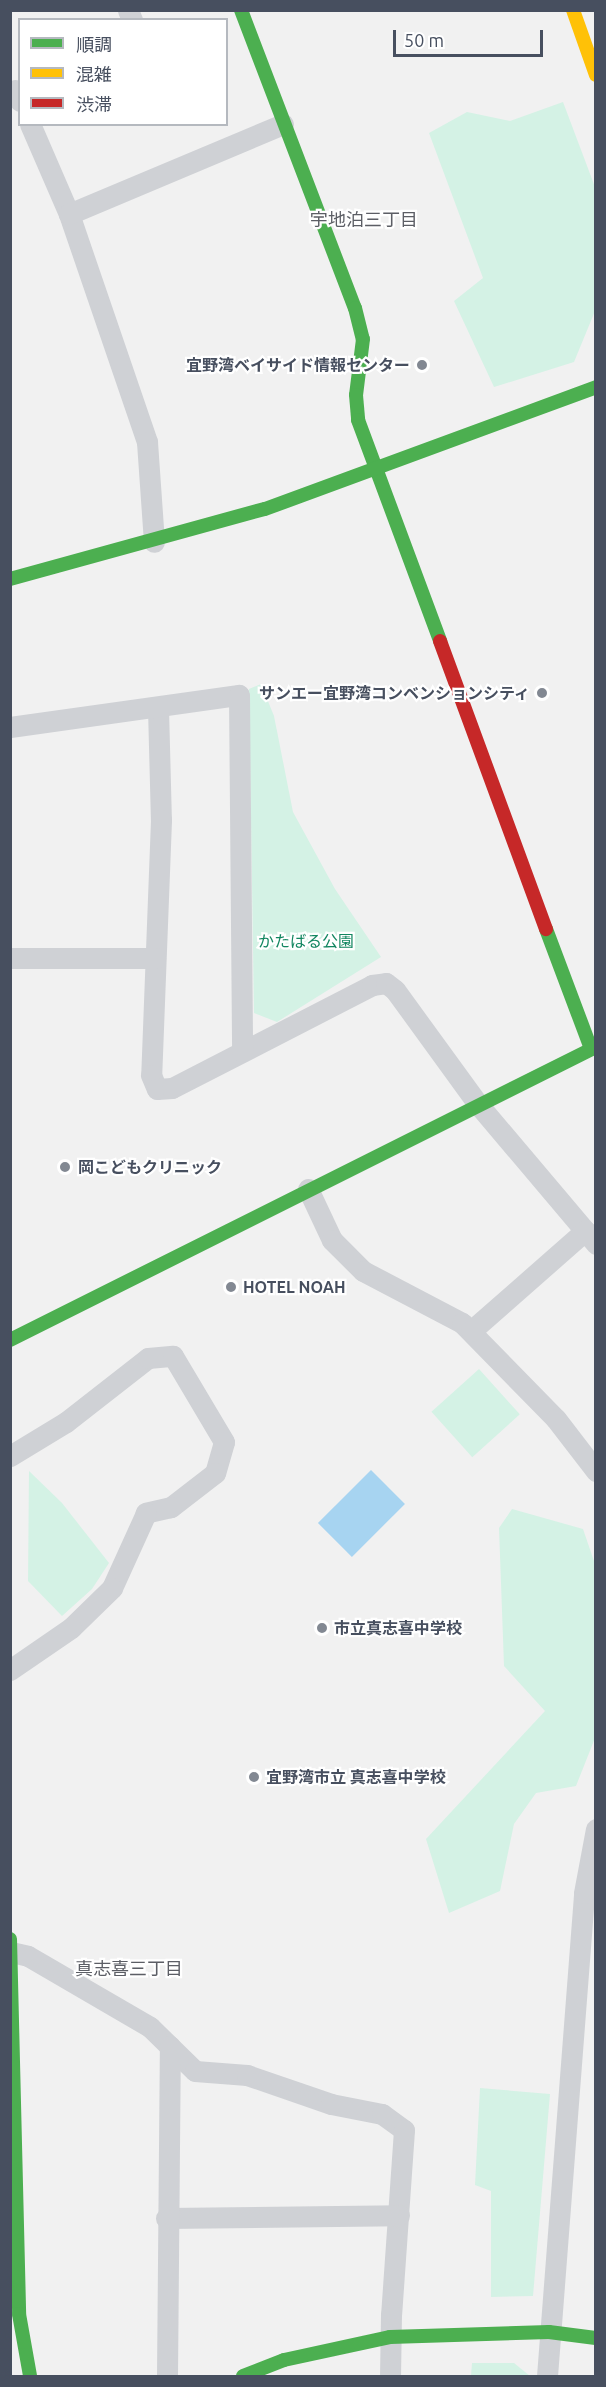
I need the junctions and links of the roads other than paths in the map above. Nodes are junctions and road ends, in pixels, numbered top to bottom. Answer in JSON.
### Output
{"nodes":[{"id":1,"x":241,"y":10,"type":"edge"},
{"id":2,"x":573,"y":10,"type":"edge"},
{"id":3,"x":596,"y":75,"type":"edge"},
{"id":4,"x":283,"y":124,"type":"junction"},
{"id":5,"x":31,"y":126,"type":"edge"},
{"id":6,"x":69,"y":214,"type":"junction"},
{"id":7,"x":596,"y":387,"type":"edge"},
{"id":8,"x":379,"y":470,"type":"junction"},
{"id":9,"x":154,"y":542,"type":"junction"},
{"id":10,"x":10,"y":579,"type":"edge"},
{"id":11,"x":158,"y":708,"type":"junction"},
{"id":12,"x":10,"y":727,"type":"edge"},
{"id":13,"x":10,"y":958,"type":"edge"},
{"id":14,"x":155,"y":958,"type":"junction"},
{"id":15,"x":593,"y":1048,"type":"edge"},
{"id":16,"x":242,"y":1051,"type":"junction"},
{"id":17,"x":477,"y":1103,"type":"junction"},
{"id":18,"x":309,"y":1189,"type":"junction"},
{"id":19,"x":590,"y":1238,"type":"edge"},
{"id":20,"x":471,"y":1331,"type":"junction"},
{"id":21,"x":10,"y":1340,"type":"edge"},
{"id":22,"x":10,"y":1456,"type":"edge"},
{"id":23,"x":596,"y":1471,"type":"edge"},
{"id":24,"x":10,"y":1670,"type":"edge"},
{"id":25,"x":596,"y":1828,"type":"edge"},
{"id":26,"x":590,"y":1894,"type":"edge"},
{"id":27,"x":10,"y":1939,"type":"edge"},
{"id":28,"x":11,"y":1952,"type":"edge"},
{"id":29,"x":170,"y":2046,"type":"junction"},
{"id":30,"x":11,"y":2127,"type":"edge"},
{"id":31,"x":399,"y":2215,"type":"junction"},
{"id":32,"x":166,"y":2218,"type":"junction"},
{"id":33,"x":549,"y":2332,"type":"junction"},
{"id":34,"x":390,"y":2337,"type":"junction"},
{"id":35,"x":596,"y":2338,"type":"edge"},
{"id":36,"x":30,"y":2376,"type":"edge"},
{"id":37,"x":167,"y":2376,"type":"edge"},
{"id":38,"x":243,"y":2376,"type":"edge"},
{"id":39,"x":390,"y":2376,"type":"edge"},
{"id":40,"x":547,"y":2376,"type":"edge"}],
"edges":[{"from":1,"to":4,"type":"main road"},
{"from":2,"to":3,"type":"main road"},
{"from":4,"to":6,"type":"street"},
{"from":4,"to":8,"type":"main road"},
{"from":5,"to":6,"type":"street"},
{"from":6,"to":9,"type":"street"},
{"from":7,"to":8,"type":"main road"},
{"from":8,"to":9,"type":"main road"},
{"from":8,"to":15,"type":"main road"},
{"from":9,"to":10,"type":"main road"},
{"from":11,"to":12,"type":"street"},
{"from":11,"to":14,"type":"street"},
{"from":11,"to":16,"type":"street"},
{"from":13,"to":14,"type":"street"},
{"from":14,"to":16,"type":"street"},
{"from":15,"to":17,"type":"main road"},
{"from":16,"to":17,"type":"street"},
{"from":17,"to":18,"type":"main road"},
{"from":17,"to":19,"type":"street"},
{"from":18,"to":20,"type":"street"},
{"from":18,"to":21,"type":"main road"},
{"from":19,"to":20,"type":"street"},
{"from":20,"to":23,"type":"street"},
{"from":22,"to":24,"type":"street"},
{"from":25,"to":26,"type":"street"},
{"from":26,"to":33,"type":"street"},
{"from":27,"to":28,"type":"main road"},
{"from":28,"to":29,"type":"street"},
{"from":28,"to":30,"type":"main road"},
{"from":29,"to":31,"type":"street"},
{"from":29,"to":32,"type":"street"},
{"from":30,"to":36,"type":"main road"},
{"from":31,"to":32,"type":"street"},
{"from":31,"to":34,"type":"street"},
{"from":32,"to":37,"type":"street"},
{"from":33,"to":34,"type":"main road"},
{"from":33,"to":35,"type":"main road"},
{"from":33,"to":40,"type":"street"},
{"from":34,"to":38,"type":"main road"},
{"from":34,"to":39,"type":"street"}]}
